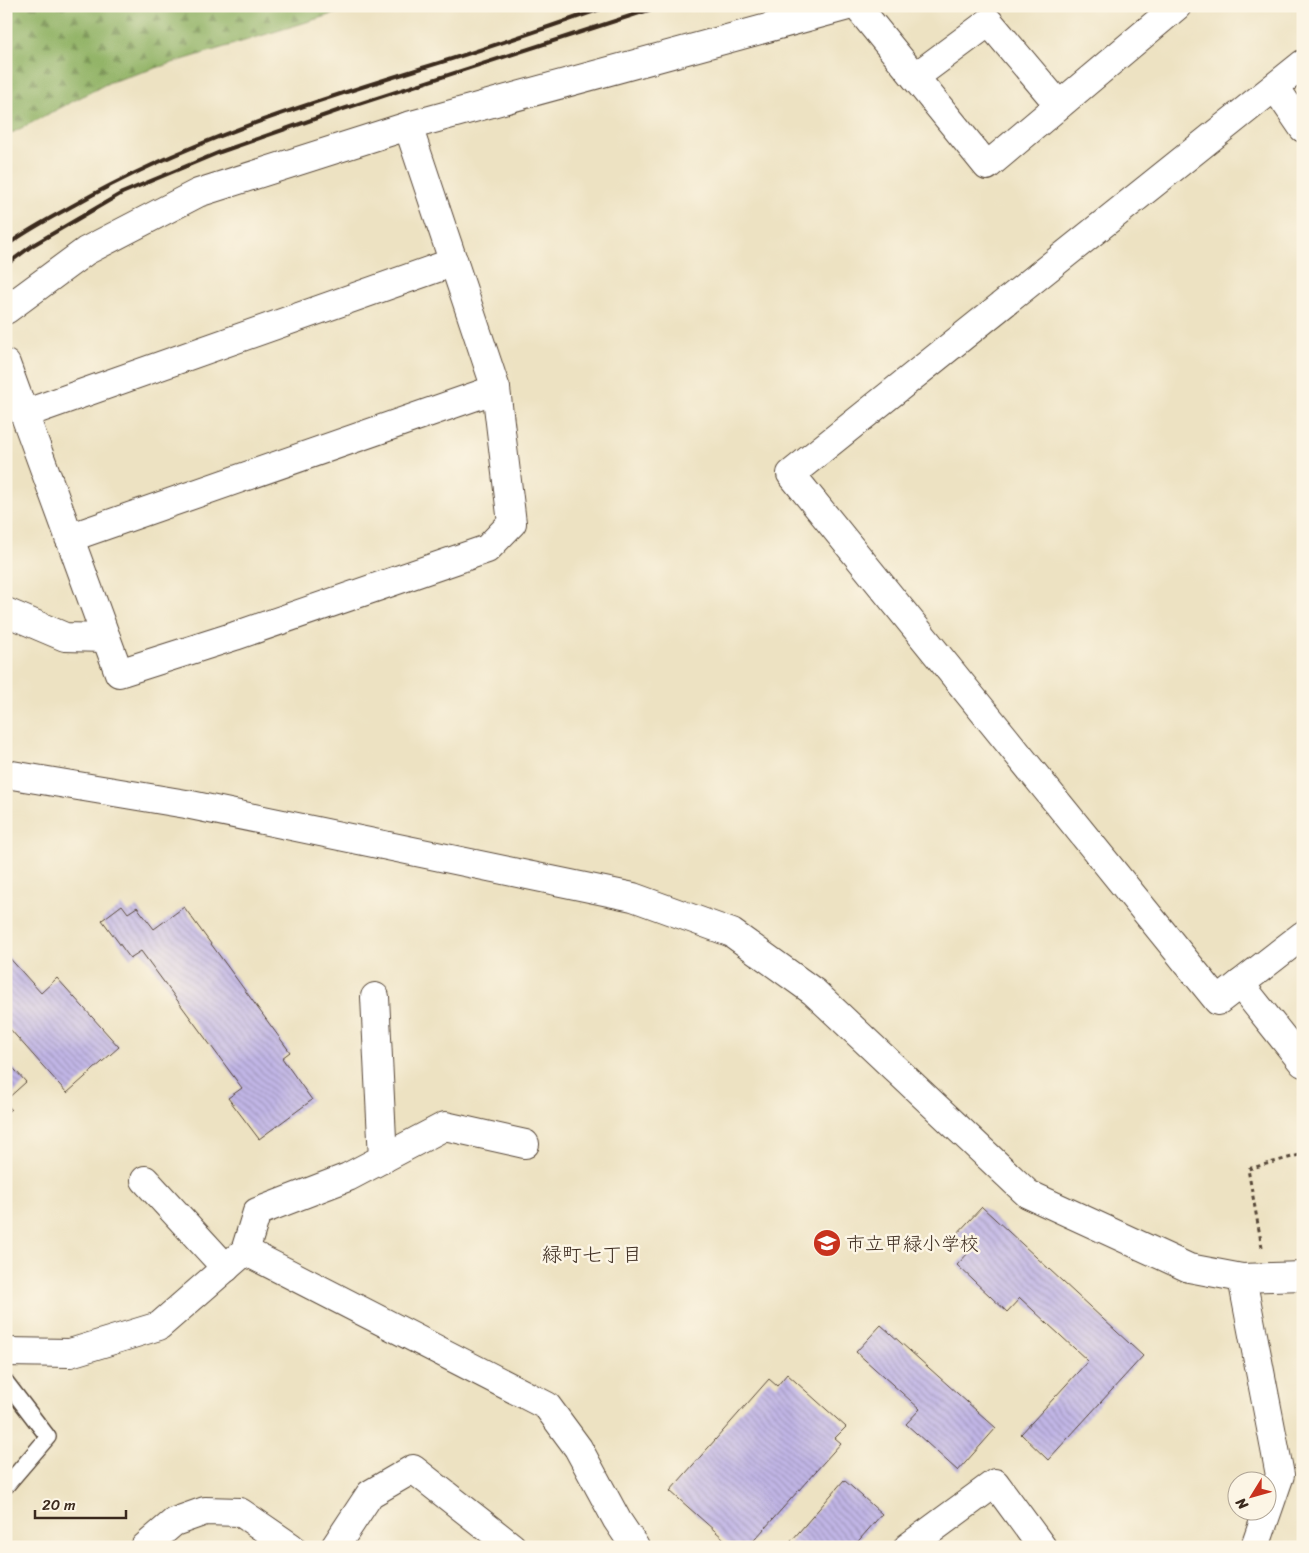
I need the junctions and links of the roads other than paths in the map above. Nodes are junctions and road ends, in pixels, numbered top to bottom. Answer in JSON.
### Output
{"nodes":[{"id":1,"x":848,"y":6,"type":"edge"},
{"id":2,"x":858,"y":6,"type":"edge"},
{"id":3,"x":1177,"y":6,"type":"edge"},
{"id":4,"x":1303,"y":64,"type":"edge"},
{"id":5,"x":915,"y":77,"type":"junction"},
{"id":6,"x":1275,"y":87,"type":"junction"},
{"id":7,"x":1059,"y":105,"type":"junction"},
{"id":8,"x":408,"y":126,"type":"junction"},
{"id":9,"x":1303,"y":128,"type":"edge"},
{"id":10,"x":454,"y":262,"type":"junction"},
{"id":11,"x":6,"y":310,"type":"edge"},
{"id":12,"x":6,"y":364,"type":"edge"},
{"id":13,"x":496,"y":389,"type":"junction"},
{"id":14,"x":24,"y":414,"type":"junction"},
{"id":15,"x":69,"y":538,"type":"junction"},
{"id":16,"x":6,"y":612,"type":"edge"},
{"id":17,"x":106,"y":638,"type":"junction"},
{"id":18,"x":6,"y":774,"type":"edge"},
{"id":19,"x":1303,"y":935,"type":"edge"},
{"id":20,"x":1240,"y":984,"type":"junction"},
{"id":21,"x":375,"y":997,"type":"dead end"},
{"id":22,"x":1303,"y":1063,"type":"edge"},
{"id":23,"x":525,"y":1144,"type":"dead end"},
{"id":24,"x":383,"y":1159,"type":"junction"},
{"id":25,"x":145,"y":1180,"type":"dead end"},
{"id":26,"x":236,"y":1259,"type":"junction"},
{"id":27,"x":1303,"y":1276,"type":"edge"},
{"id":28,"x":1255,"y":1278,"type":"junction"},
{"id":29,"x":6,"y":1352,"type":"edge"},
{"id":30,"x":6,"y":1382,"type":"edge"},
{"id":31,"x":6,"y":1486,"type":"edge"},
{"id":32,"x":145,"y":1547,"type":"edge"},
{"id":33,"x":291,"y":1547,"type":"edge"},
{"id":34,"x":335,"y":1547,"type":"edge"},
{"id":35,"x":512,"y":1547,"type":"edge"},
{"id":36,"x":636,"y":1547,"type":"edge"},
{"id":37,"x":908,"y":1547,"type":"edge"},
{"id":38,"x":1042,"y":1547,"type":"edge"},
{"id":39,"x":1255,"y":1547,"type":"edge"}],
"edges":[{"from":1,"to":8,"type":"street"},
{"from":2,"to":5,"type":"street"},
{"from":3,"to":7,"type":"street"},
{"from":4,"to":6,"type":"street"},
{"from":5,"to":7,"type":"street"},
{"from":5,"to":7,"type":"street"},
{"from":6,"to":9,"type":"street"},
{"from":6,"to":20,"type":"street"},
{"from":8,"to":10,"type":"street"},
{"from":8,"to":11,"type":"street"},
{"from":10,"to":13,"type":"street"},
{"from":10,"to":14,"type":"street"},
{"from":12,"to":14,"type":"street"},
{"from":13,"to":15,"type":"street"},
{"from":13,"to":17,"type":"street"},
{"from":14,"to":15,"type":"street"},
{"from":15,"to":17,"type":"street"},
{"from":16,"to":17,"type":"street"},
{"from":18,"to":28,"type":"street"},
{"from":19,"to":20,"type":"street"},
{"from":20,"to":22,"type":"street"},
{"from":21,"to":24,"type":"street"},
{"from":23,"to":24,"type":"street"},
{"from":24,"to":26,"type":"street"},
{"from":25,"to":26,"type":"street"},
{"from":26,"to":29,"type":"street"},
{"from":26,"to":36,"type":"street"},
{"from":27,"to":28,"type":"street"},
{"from":28,"to":39,"type":"street"},
{"from":30,"to":31,"type":"lane"},
{"from":32,"to":33,"type":"street"},
{"from":34,"to":35,"type":"street"},
{"from":37,"to":38,"type":"street"}]}
